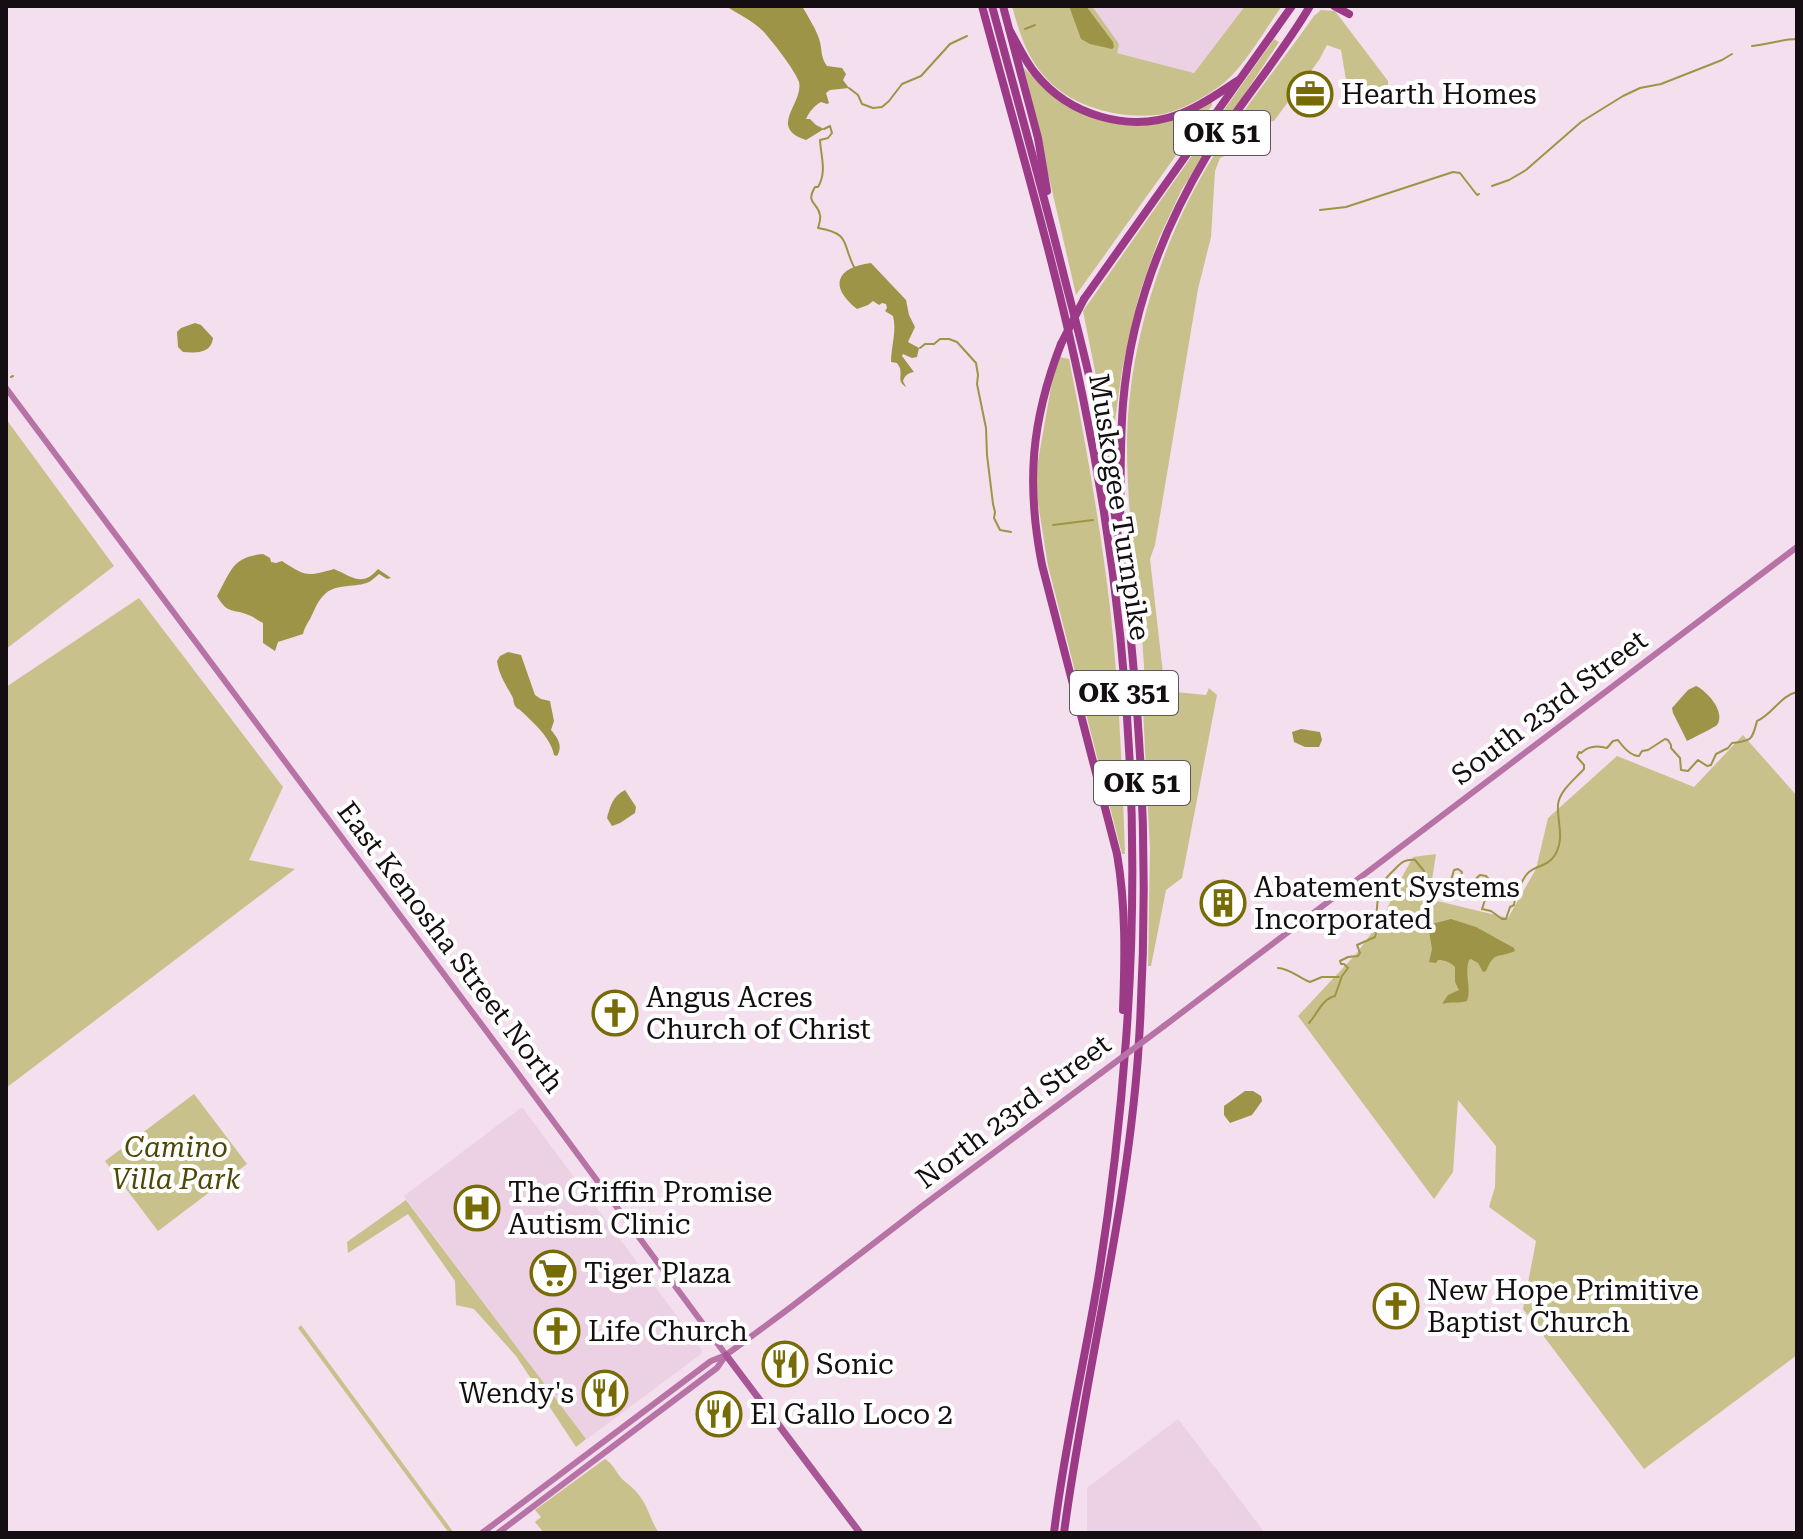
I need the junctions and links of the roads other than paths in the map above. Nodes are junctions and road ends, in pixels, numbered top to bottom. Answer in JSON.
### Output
{"nodes":[{"id":1,"x":979,"y":6,"type":"edge"},
{"id":2,"x":992,"y":6,"type":"edge"},
{"id":3,"x":1003,"y":6,"type":"edge"},
{"id":4,"x":1292,"y":6,"type":"edge"},
{"id":5,"x":1319,"y":6,"type":"edge"},
{"id":6,"x":1334,"y":6,"type":"edge"},
{"id":7,"x":1309,"y":9,"type":"edge"},
{"id":8,"x":1349,"y":14,"type":"dead end"},
{"id":9,"x":1010,"y":31,"type":"junction"},
{"id":10,"x":1243,"y":77,"type":"junction"},
{"id":11,"x":1056,"y":243,"type":"junction"},
{"id":12,"x":6,"y":388,"type":"edge"},
{"id":13,"x":1119,"y":540,"type":"junction"},
{"id":14,"x":1797,"y":547,"type":"edge"},
{"id":15,"x":1328,"y":902,"type":"joint"},
{"id":16,"x":1123,"y":1074,"type":"junction"},
{"id":17,"x":726,"y":1355,"type":"junction"},
{"id":18,"x":482,"y":1533,"type":"edge"},
{"id":19,"x":498,"y":1533,"type":"edge"},
{"id":20,"x":860,"y":1533,"type":"edge"},
{"id":21,"x":1054,"y":1533,"type":"edge"},
{"id":22,"x":1064,"y":1533,"type":"edge"}],
"edges":[{"from":1,"to":16,"type":"highway","name":"Muskogee Turnpike","number":"OK 351"},
{"from":2,"to":11,"type":"highway","name":"Muskogee Turnpike"},
{"from":3,"to":9,"type":"highway"},
{"from":4,"to":10,"type":"highway","number":"OK 51"},
{"from":5,"to":7,"type":"highway"},
{"from":6,"to":8,"type":"highway"},
{"from":7,"to":13,"type":"highway","number":"OK 51"},
{"from":9,"to":10,"type":"highway"},
{"from":9,"to":11,"type":"highway"},
{"from":10,"to":16,"type":"highway","number":"OK 51","bridge":true},
{"from":11,"to":13,"type":"highway","name":"Muskogee Turnpike"},
{"from":12,"to":17,"type":"main road","name":"East Kenosha Street North"},
{"from":13,"to":22,"type":"highway","number":"OK 51"},
{"from":14,"to":15,"type":"main road","name":"South 23rd Street"},
{"from":15,"to":17,"type":"main road","name":"North 23rd Street","bridge":true},
{"from":16,"to":21,"type":"highway","number":"OK 51"},
{"from":17,"to":18,"type":"main road","name":"North 23rd Street"},
{"from":17,"to":19,"type":"main road","name":"North 23rd Street"},
{"from":17,"to":20,"type":"main road","name":"East Kenosha Street North"}]}
